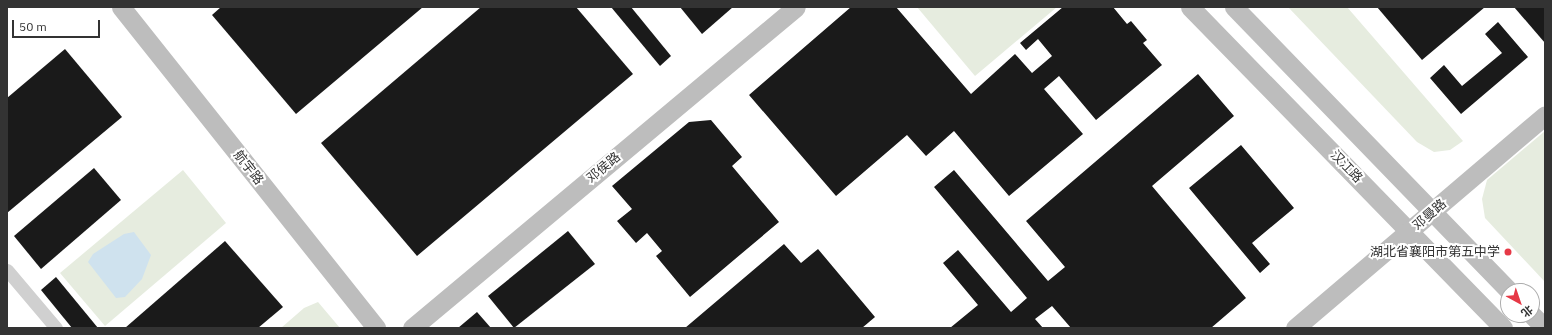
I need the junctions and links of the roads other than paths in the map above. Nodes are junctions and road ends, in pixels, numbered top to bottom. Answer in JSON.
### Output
{"nodes":[{"id":1,"x":121,"y":7,"type":"edge"},
{"id":2,"x":796,"y":7,"type":"edge"},
{"id":3,"x":1190,"y":7,"type":"edge"},
{"id":4,"x":1234,"y":7,"type":"edge"},
{"id":5,"x":1545,"y":116,"type":"edge"},
{"id":6,"x":1433,"y":213,"type":"junction"},
{"id":7,"x":1410,"y":232,"type":"junction"},
{"id":8,"x":7,"y":270,"type":"edge"},
{"id":9,"x":1501,"y":283,"type":"edge"},
{"id":10,"x":56,"y":328,"type":"edge"},
{"id":11,"x":376,"y":328,"type":"edge"},
{"id":12,"x":412,"y":328,"type":"edge"},
{"id":13,"x":1296,"y":328,"type":"edge"},
{"id":14,"x":1503,"y":328,"type":"edge"}],
"edges":[{"from":1,"to":11,"type":"street","name":"航宇路"},
{"from":2,"to":12,"type":"street","name":"邓侯路"},
{"from":3,"to":7,"type":"street","name":"汉江路"},
{"from":4,"to":6,"type":"street"},
{"from":5,"to":6,"type":"street","name":"邓曼路"},
{"from":6,"to":7,"type":"street","name":"邓曼路"},
{"from":6,"to":9,"type":"street"},
{"from":7,"to":13,"type":"street","name":"邓曼路"},
{"from":7,"to":14,"type":"street","name":"汉江路"},
{"from":8,"to":10,"type":"street"}]}
